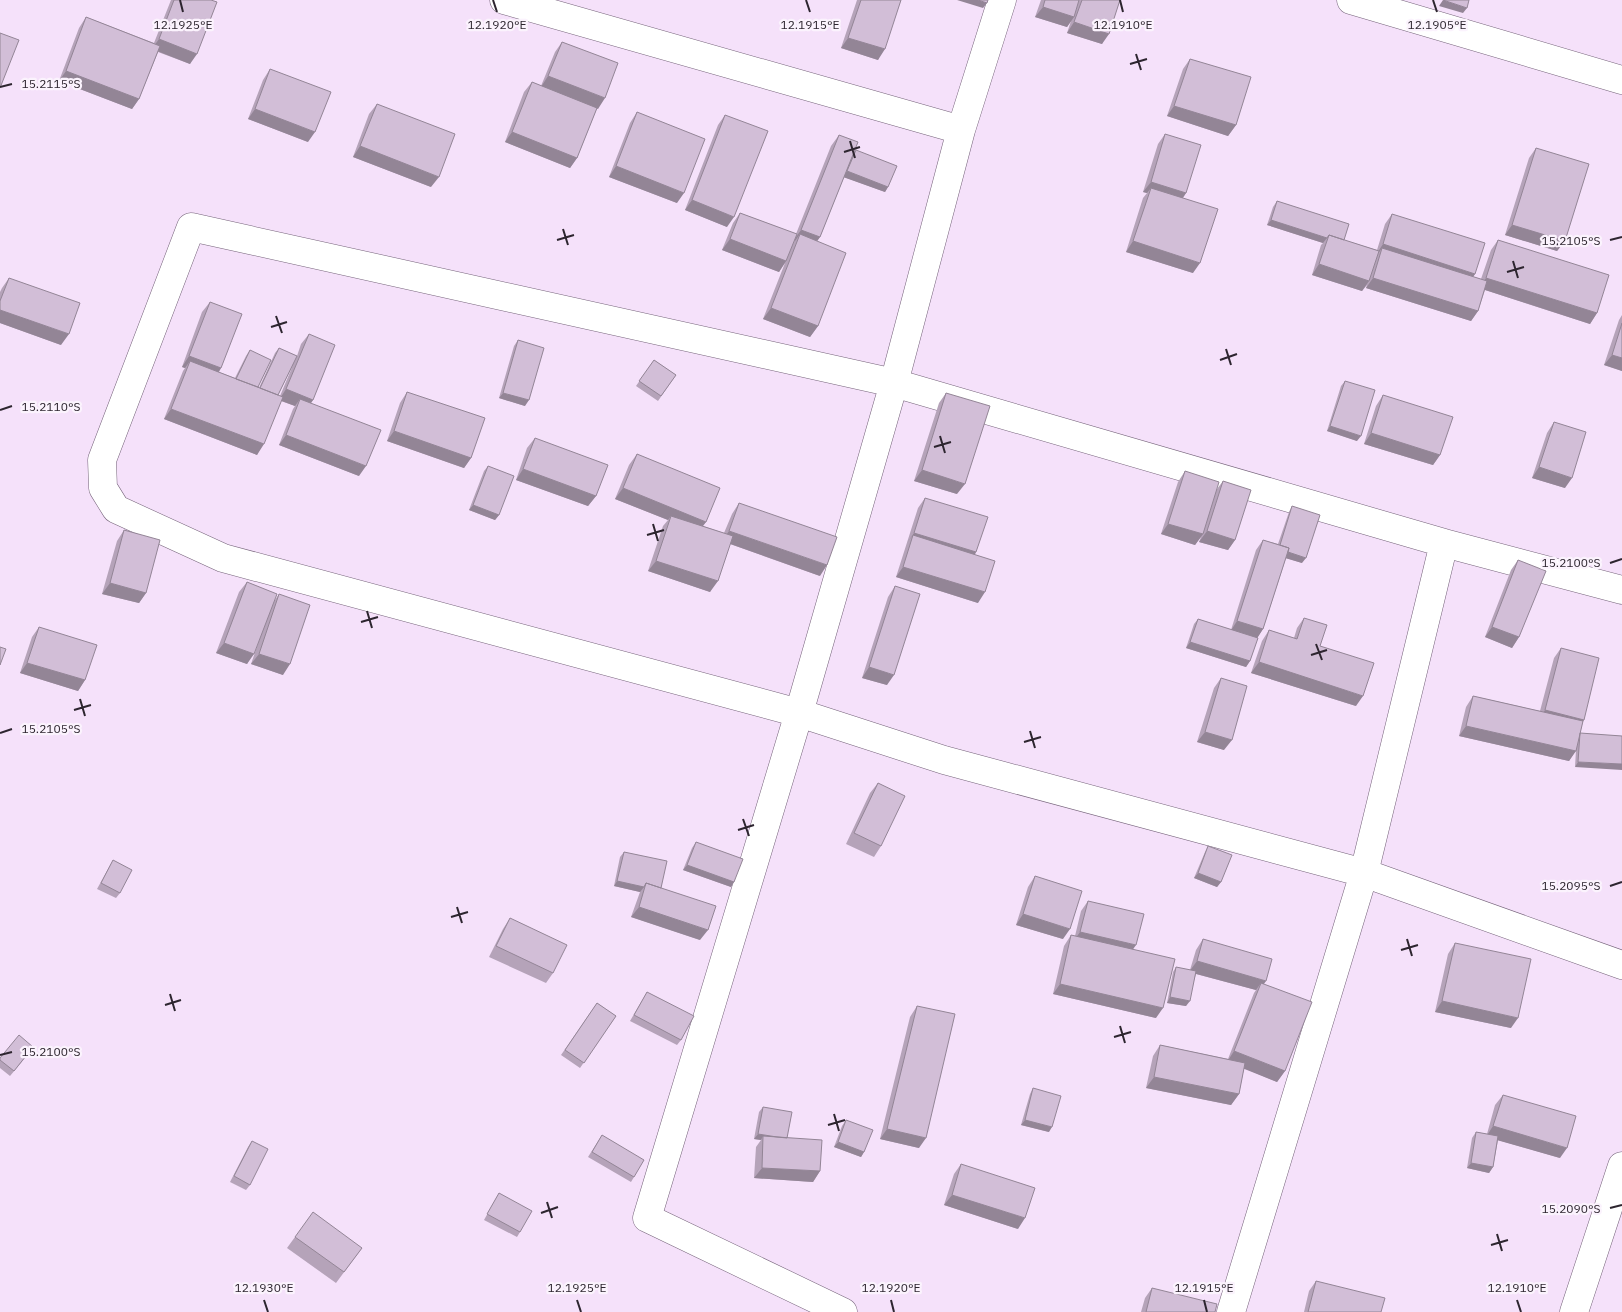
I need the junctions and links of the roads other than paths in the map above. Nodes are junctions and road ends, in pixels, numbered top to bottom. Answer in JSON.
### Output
{"nodes":[{"id":1,"x":504,"y":0,"type":"edge"},
{"id":2,"x":1002,"y":0,"type":"edge"},
{"id":3,"x":1350,"y":0,"type":"edge"},
{"id":4,"x":1622,"y":80,"type":"edge"},
{"id":5,"x":961,"y":130,"type":"junction"},
{"id":6,"x":894,"y":383,"type":"junction"},
{"id":7,"x":1444,"y":543,"type":"junction"},
{"id":8,"x":1622,"y":590,"type":"edge"},
{"id":9,"x":799,"y":713,"type":"junction"},
{"id":10,"x":1364,"y":873,"type":"junction"},
{"id":11,"x":1622,"y":965,"type":"edge"},
{"id":12,"x":1622,"y":1166,"type":"edge"},
{"id":13,"x":843,"y":1312,"type":"edge"},
{"id":14,"x":1232,"y":1312,"type":"edge"},
{"id":15,"x":1574,"y":1312,"type":"edge"}],
"edges":[{"from":1,"to":5,"type":"street"},
{"from":2,"to":5,"type":"street"},
{"from":3,"to":4,"type":"street"},
{"from":5,"to":6,"type":"street"},
{"from":6,"to":7,"type":"street"},
{"from":6,"to":9,"type":"street"},
{"from":6,"to":9,"type":"street"},
{"from":7,"to":8,"type":"street"},
{"from":7,"to":10,"type":"street"},
{"from":9,"to":10,"type":"street"},
{"from":9,"to":13,"type":"street"},
{"from":10,"to":11,"type":"street"},
{"from":10,"to":14,"type":"street"},
{"from":12,"to":15,"type":"street"}]}
